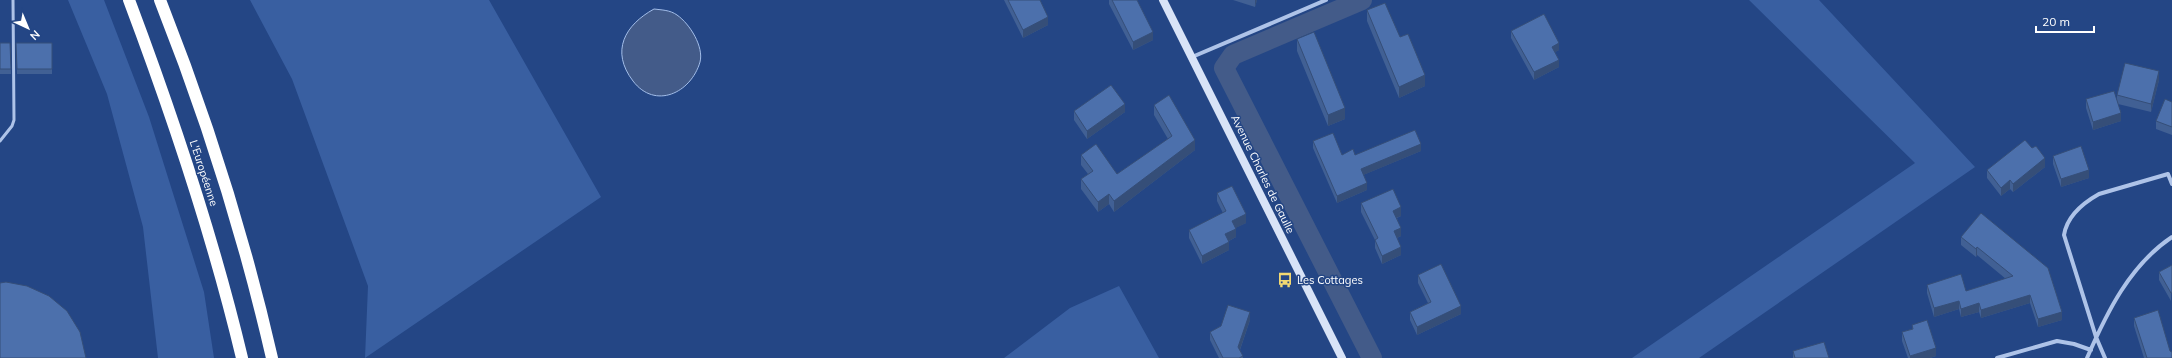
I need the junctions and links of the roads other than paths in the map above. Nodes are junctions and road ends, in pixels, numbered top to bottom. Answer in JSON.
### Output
{"nodes":[{"id":1,"x":12,"y":0,"type":"edge"},
{"id":2,"x":129,"y":0,"type":"edge"},
{"id":3,"x":160,"y":0,"type":"edge"},
{"id":4,"x":1163,"y":0,"type":"edge"},
{"id":5,"x":1326,"y":0,"type":"edge"},
{"id":6,"x":1192,"y":57,"type":"junction"},
{"id":7,"x":0,"y":141,"type":"edge"},
{"id":8,"x":2172,"y":184,"type":"edge"},
{"id":9,"x":2172,"y":237,"type":"edge"},
{"id":10,"x":229,"y":306,"type":"junction"},
{"id":11,"x":2096,"y":337,"type":"junction"},
{"id":12,"x":2091,"y":350,"type":"junction"},
{"id":13,"x":236,"y":358,"type":"edge"},
{"id":14,"x":242,"y":358,"type":"edge"},
{"id":15,"x":272,"y":358,"type":"edge"},
{"id":16,"x":1342,"y":358,"type":"edge"},
{"id":17,"x":1997,"y":358,"type":"edge"},
{"id":18,"x":2087,"y":358,"type":"edge"},
{"id":19,"x":2105,"y":358,"type":"edge"}],
"edges":[{"from":1,"to":7,"type":"lane"},
{"from":2,"to":10,"type":"highway","name":"L'Européenne"},
{"from":3,"to":15,"type":"highway","name":"L'Européenne"},
{"from":4,"to":6,"type":"main road","name":"Avenue Charles de Gaulle"},
{"from":5,"to":6,"type":"street"},
{"from":6,"to":16,"type":"main road","name":"Avenue Charles de Gaulle"},
{"from":8,"to":11,"type":"street"},
{"from":9,"to":11,"type":"street"},
{"from":10,"to":13,"type":"highway"},
{"from":10,"to":14,"type":"highway","name":"L'Européenne"},
{"from":11,"to":12,"type":"street"},
{"from":11,"to":19,"type":"street"},
{"from":12,"to":17,"type":"street"},
{"from":12,"to":18,"type":"street"}]}
